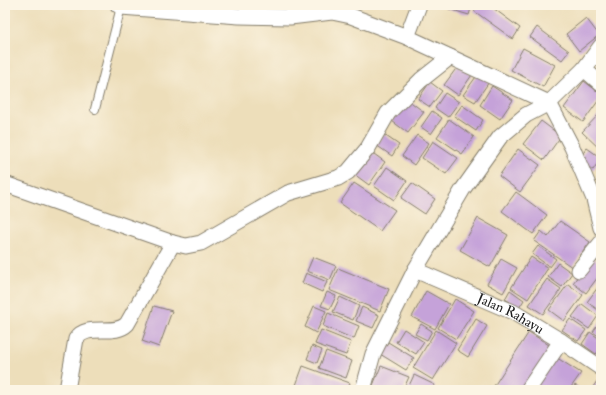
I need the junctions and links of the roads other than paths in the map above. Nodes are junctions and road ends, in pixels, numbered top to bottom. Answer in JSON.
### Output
{"nodes":[{"id":1,"x":419,"y":5,"type":"edge"},
{"id":2,"x":119,"y":6,"type":"edge"},
{"id":3,"x":407,"y":37,"type":"junction"},
{"id":4,"x":601,"y":46,"type":"edge"},
{"id":5,"x":450,"y":57,"type":"junction"},
{"id":6,"x":584,"y":69,"type":"junction"},
{"id":7,"x":601,"y":84,"type":"edge"},
{"id":8,"x":550,"y":103,"type":"junction"},
{"id":9,"x":95,"y":109,"type":"dead end"},
{"id":10,"x":5,"y":184,"type":"edge"},
{"id":11,"x":601,"y":228,"type":"edge"},
{"id":12,"x":601,"y":242,"type":"edge"},
{"id":13,"x":173,"y":243,"type":"junction"},
{"id":14,"x":415,"y":270,"type":"junction"},
{"id":15,"x":579,"y":270,"type":"dead end"},
{"id":16,"x":561,"y":341,"type":"junction"},
{"id":17,"x":601,"y":368,"type":"edge"},
{"id":18,"x":67,"y":390,"type":"edge"},
{"id":19,"x":363,"y":390,"type":"edge"},
{"id":20,"x":528,"y":390,"type":"edge"}],
"edges":[{"from":1,"to":3,"type":"street"},
{"from":2,"to":3,"type":"street"},
{"from":2,"to":9,"type":"lane"},
{"from":3,"to":5,"type":"street"},
{"from":4,"to":6,"type":"street"},
{"from":5,"to":8,"type":"street"},
{"from":5,"to":13,"type":"street"},
{"from":6,"to":7,"type":"street"},
{"from":6,"to":8,"type":"street"},
{"from":8,"to":11,"type":"street"},
{"from":8,"to":14,"type":"street"},
{"from":10,"to":13,"type":"street"},
{"from":12,"to":15,"type":"street"},
{"from":13,"to":18,"type":"street"},
{"from":14,"to":16,"type":"street","name":"Jalan Rahayu"},
{"from":14,"to":19,"type":"street"},
{"from":16,"to":17,"type":"street","name":"Jalan Rahayu"},
{"from":16,"to":20,"type":"street"}]}
